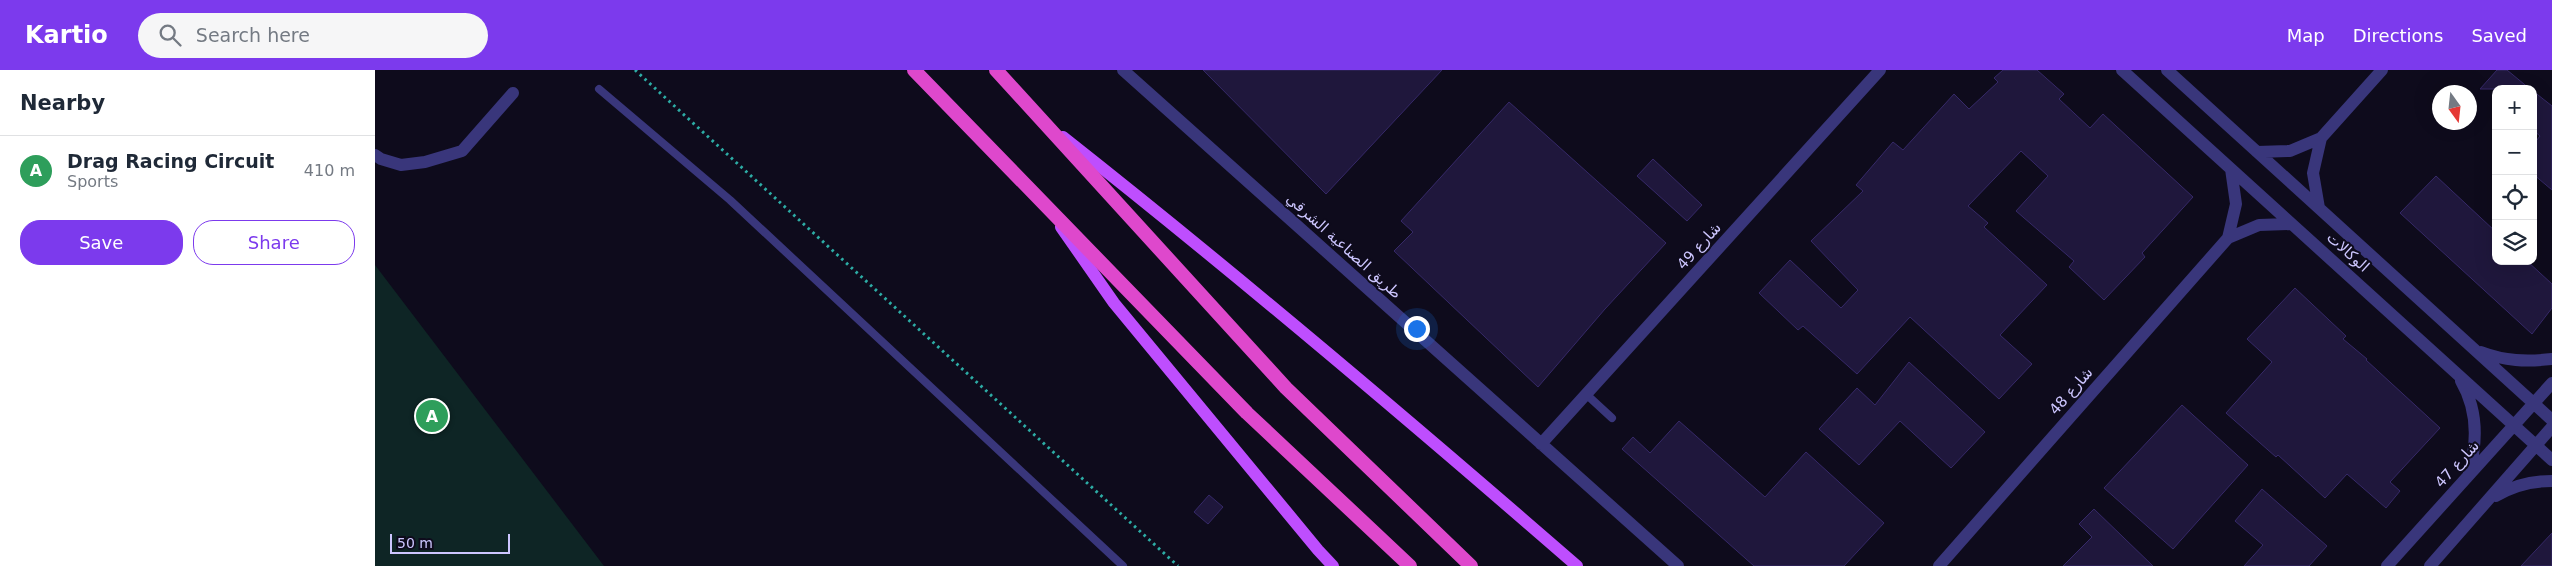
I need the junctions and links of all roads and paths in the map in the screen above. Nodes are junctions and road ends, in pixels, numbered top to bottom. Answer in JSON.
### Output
{"nodes":[{"id":1,"x":635,"y":70,"type":"edge"},
{"id":2,"x":914,"y":70,"type":"edge"},
{"id":3,"x":996,"y":70,"type":"edge"},
{"id":4,"x":1123,"y":70,"type":"edge"},
{"id":5,"x":1881,"y":70,"type":"edge"},
{"id":6,"x":2122,"y":70,"type":"edge"},
{"id":7,"x":2167,"y":70,"type":"edge"},
{"id":8,"x":2382,"y":70,"type":"edge"},
{"id":9,"x":599,"y":89,"type":"dead end"},
{"id":10,"x":513,"y":93,"type":"dead end"},
{"id":11,"x":1044,"y":122,"type":"junction"},
{"id":12,"x":2321,"y":138,"type":"junction"},
{"id":13,"x":2257,"y":152,"type":"junction"},
{"id":14,"x":375,"y":155,"type":"edge"},
{"id":15,"x":2231,"y":169,"type":"junction"},
{"id":16,"x":1047,"y":207,"type":"junction"},
{"id":17,"x":2319,"y":208,"type":"junction"},
{"id":18,"x":2292,"y":224,"type":"junction"},
{"id":19,"x":2228,"y":238,"type":"junction"},
{"id":20,"x":2475,"y":350,"type":"junction"},
{"id":21,"x":2552,"y":359,"type":"edge"},
{"id":22,"x":2455,"y":370,"type":"junction"},
{"id":23,"x":2552,"y":383,"type":"edge"},
{"id":24,"x":1587,"y":395,"type":"junction"},
{"id":25,"x":2534,"y":403,"type":"junction"},
{"id":26,"x":1613,"y":418,"type":"dead end"},
{"id":27,"x":2552,"y":420,"type":"edge"},
{"id":28,"x":2514,"y":425,"type":"junction"},
{"id":29,"x":2552,"y":428,"type":"edge"},
{"id":30,"x":1541,"y":444,"type":"junction"},
{"id":31,"x":2536,"y":445,"type":"junction"},
{"id":32,"x":2552,"y":460,"type":"edge"},
{"id":33,"x":2469,"y":475,"type":"junction"},
{"id":34,"x":2552,"y":481,"type":"edge"},
{"id":35,"x":2487,"y":501,"type":"junction"},
{"id":36,"x":1123,"y":566,"type":"edge"},
{"id":37,"x":1178,"y":566,"type":"edge"},
{"id":38,"x":1333,"y":566,"type":"edge"},
{"id":39,"x":1410,"y":566,"type":"edge"},
{"id":40,"x":1471,"y":566,"type":"edge"},
{"id":41,"x":1577,"y":566,"type":"edge"},
{"id":42,"x":1678,"y":566,"type":"edge"},
{"id":43,"x":1939,"y":566,"type":"edge"},
{"id":44,"x":2387,"y":566,"type":"edge"},
{"id":45,"x":2430,"y":566,"type":"edge"}],
"edges":[{"from":1,"to":37,"type":"path"},
{"from":2,"to":16,"type":"highway"},
{"from":3,"to":11,"type":"highway"},
{"from":4,"to":30,"type":"street","name":"طريق الصناعية الشرقي"},
{"from":5,"to":24,"type":"street","name":"شارع 49"},
{"from":6,"to":15,"type":"street","name":"الوكالات"},
{"from":7,"to":13,"type":"street","name":"الوكالات"},
{"from":8,"to":12,"type":"street"},
{"from":9,"to":36,"type":"lane"},
{"from":10,"to":14,"type":"street"},
{"from":11,"to":40,"type":"highway"},
{"from":11,"to":41,"type":"main road"},
{"from":12,"to":13,"type":"street"},
{"from":12,"to":17,"type":"street"},
{"from":13,"to":17,"type":"street","name":"الوكالات"},
{"from":15,"to":18,"type":"street","name":"الوكالات"},
{"from":15,"to":19,"type":"street","name":"شارع 48"},
{"from":16,"to":38,"type":"main road"},
{"from":16,"to":39,"type":"highway"},
{"from":17,"to":20,"type":"street","name":"الوكالات"},
{"from":18,"to":19,"type":"street","name":"شارع 48"},
{"from":18,"to":22,"type":"street","name":"الوكالات"},
{"from":19,"to":43,"type":"street","name":"شارع 48"},
{"from":20,"to":21,"type":"street"},
{"from":20,"to":25,"type":"street","name":"الوكالات"},
{"from":22,"to":28,"type":"street","name":"الوكالات"},
{"from":22,"to":33,"type":"street"},
{"from":23,"to":25,"type":"street","name":"شارع 47"},
{"from":24,"to":26,"type":"lane"},
{"from":24,"to":30,"type":"street","name":"شارع 49"},
{"from":25,"to":27,"type":"street","name":"الوكالات"},
{"from":25,"to":28,"type":"street","name":"شارع 47"},
{"from":28,"to":31,"type":"street","name":"الوكالات"},
{"from":28,"to":33,"type":"street","name":"شارع 47"},
{"from":29,"to":31,"type":"street"},
{"from":30,"to":42,"type":"street","name":"طريق الصناعية الشرقي"},
{"from":31,"to":32,"type":"street","name":"الوكالات"},
{"from":31,"to":35,"type":"street"},
{"from":33,"to":44,"type":"street","name":"شارع 47"},
{"from":34,"to":35,"type":"street"},
{"from":35,"to":45,"type":"street"}]}
